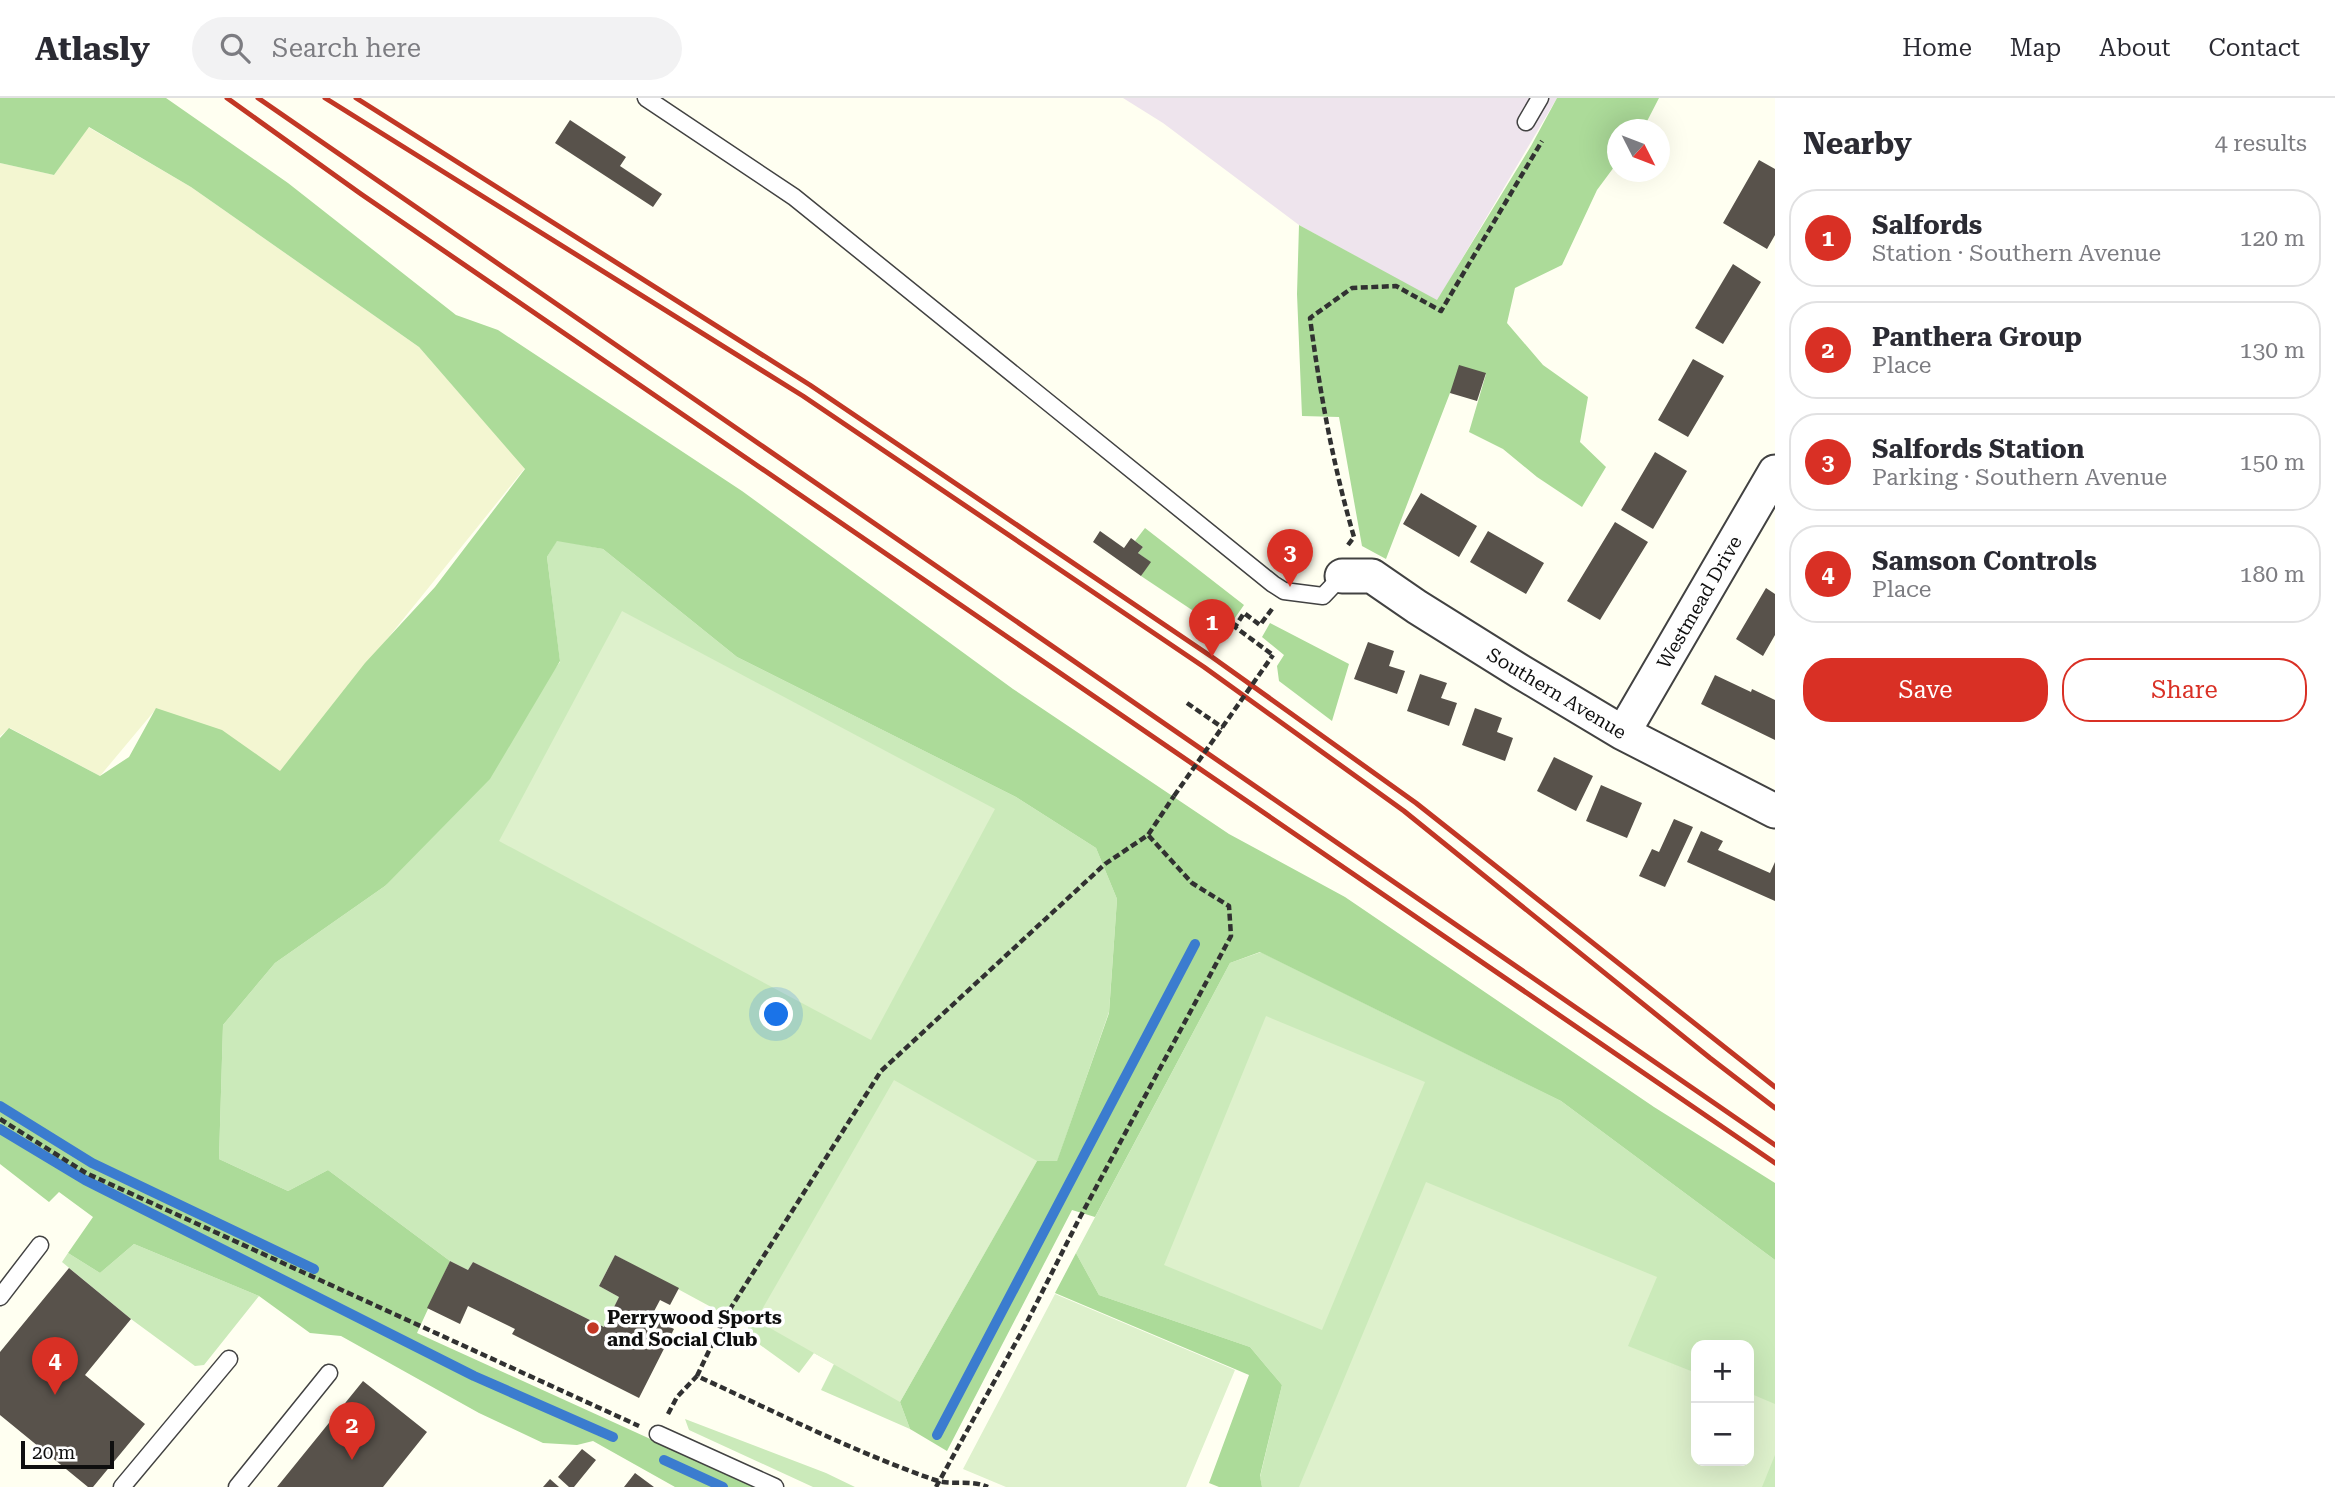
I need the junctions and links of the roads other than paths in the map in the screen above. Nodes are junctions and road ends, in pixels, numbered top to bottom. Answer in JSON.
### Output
{"nodes":[{"id":1,"x":646,"y":98,"type":"edge"},
{"id":2,"x":1540,"y":98,"type":"edge"},
{"id":3,"x":1525,"y":122,"type":"dead end"},
{"id":4,"x":1775,"y":471,"type":"edge"},
{"id":5,"x":1344,"y":562,"type":"joint"},
{"id":6,"x":1623,"y":733,"type":"junction"},
{"id":7,"x":1775,"y":811,"type":"edge"},
{"id":8,"x":40,"y":1245,"type":"dead end"},
{"id":9,"x":0,"y":1297,"type":"edge"},
{"id":10,"x":229,"y":1359,"type":"dead end"},
{"id":11,"x":329,"y":1373,"type":"dead end"},
{"id":12,"x":658,"y":1434,"type":"road end"},
{"id":13,"x":122,"y":1487,"type":"edge"},
{"id":14,"x":237,"y":1487,"type":"edge"},
{"id":15,"x":775,"y":1487,"type":"edge"}],
"edges":[{"from":1,"to":5,"type":"lane"},
{"from":2,"to":3,"type":"lane"},
{"from":4,"to":6,"type":"street","name":"Westmead Drive"},
{"from":5,"to":6,"type":"street","name":"Southern Avenue"},
{"from":6,"to":7,"type":"street","name":"Southern Avenue"},
{"from":8,"to":9,"type":"lane"},
{"from":10,"to":13,"type":"lane"},
{"from":11,"to":14,"type":"lane"},
{"from":12,"to":15,"type":"lane"}]}
